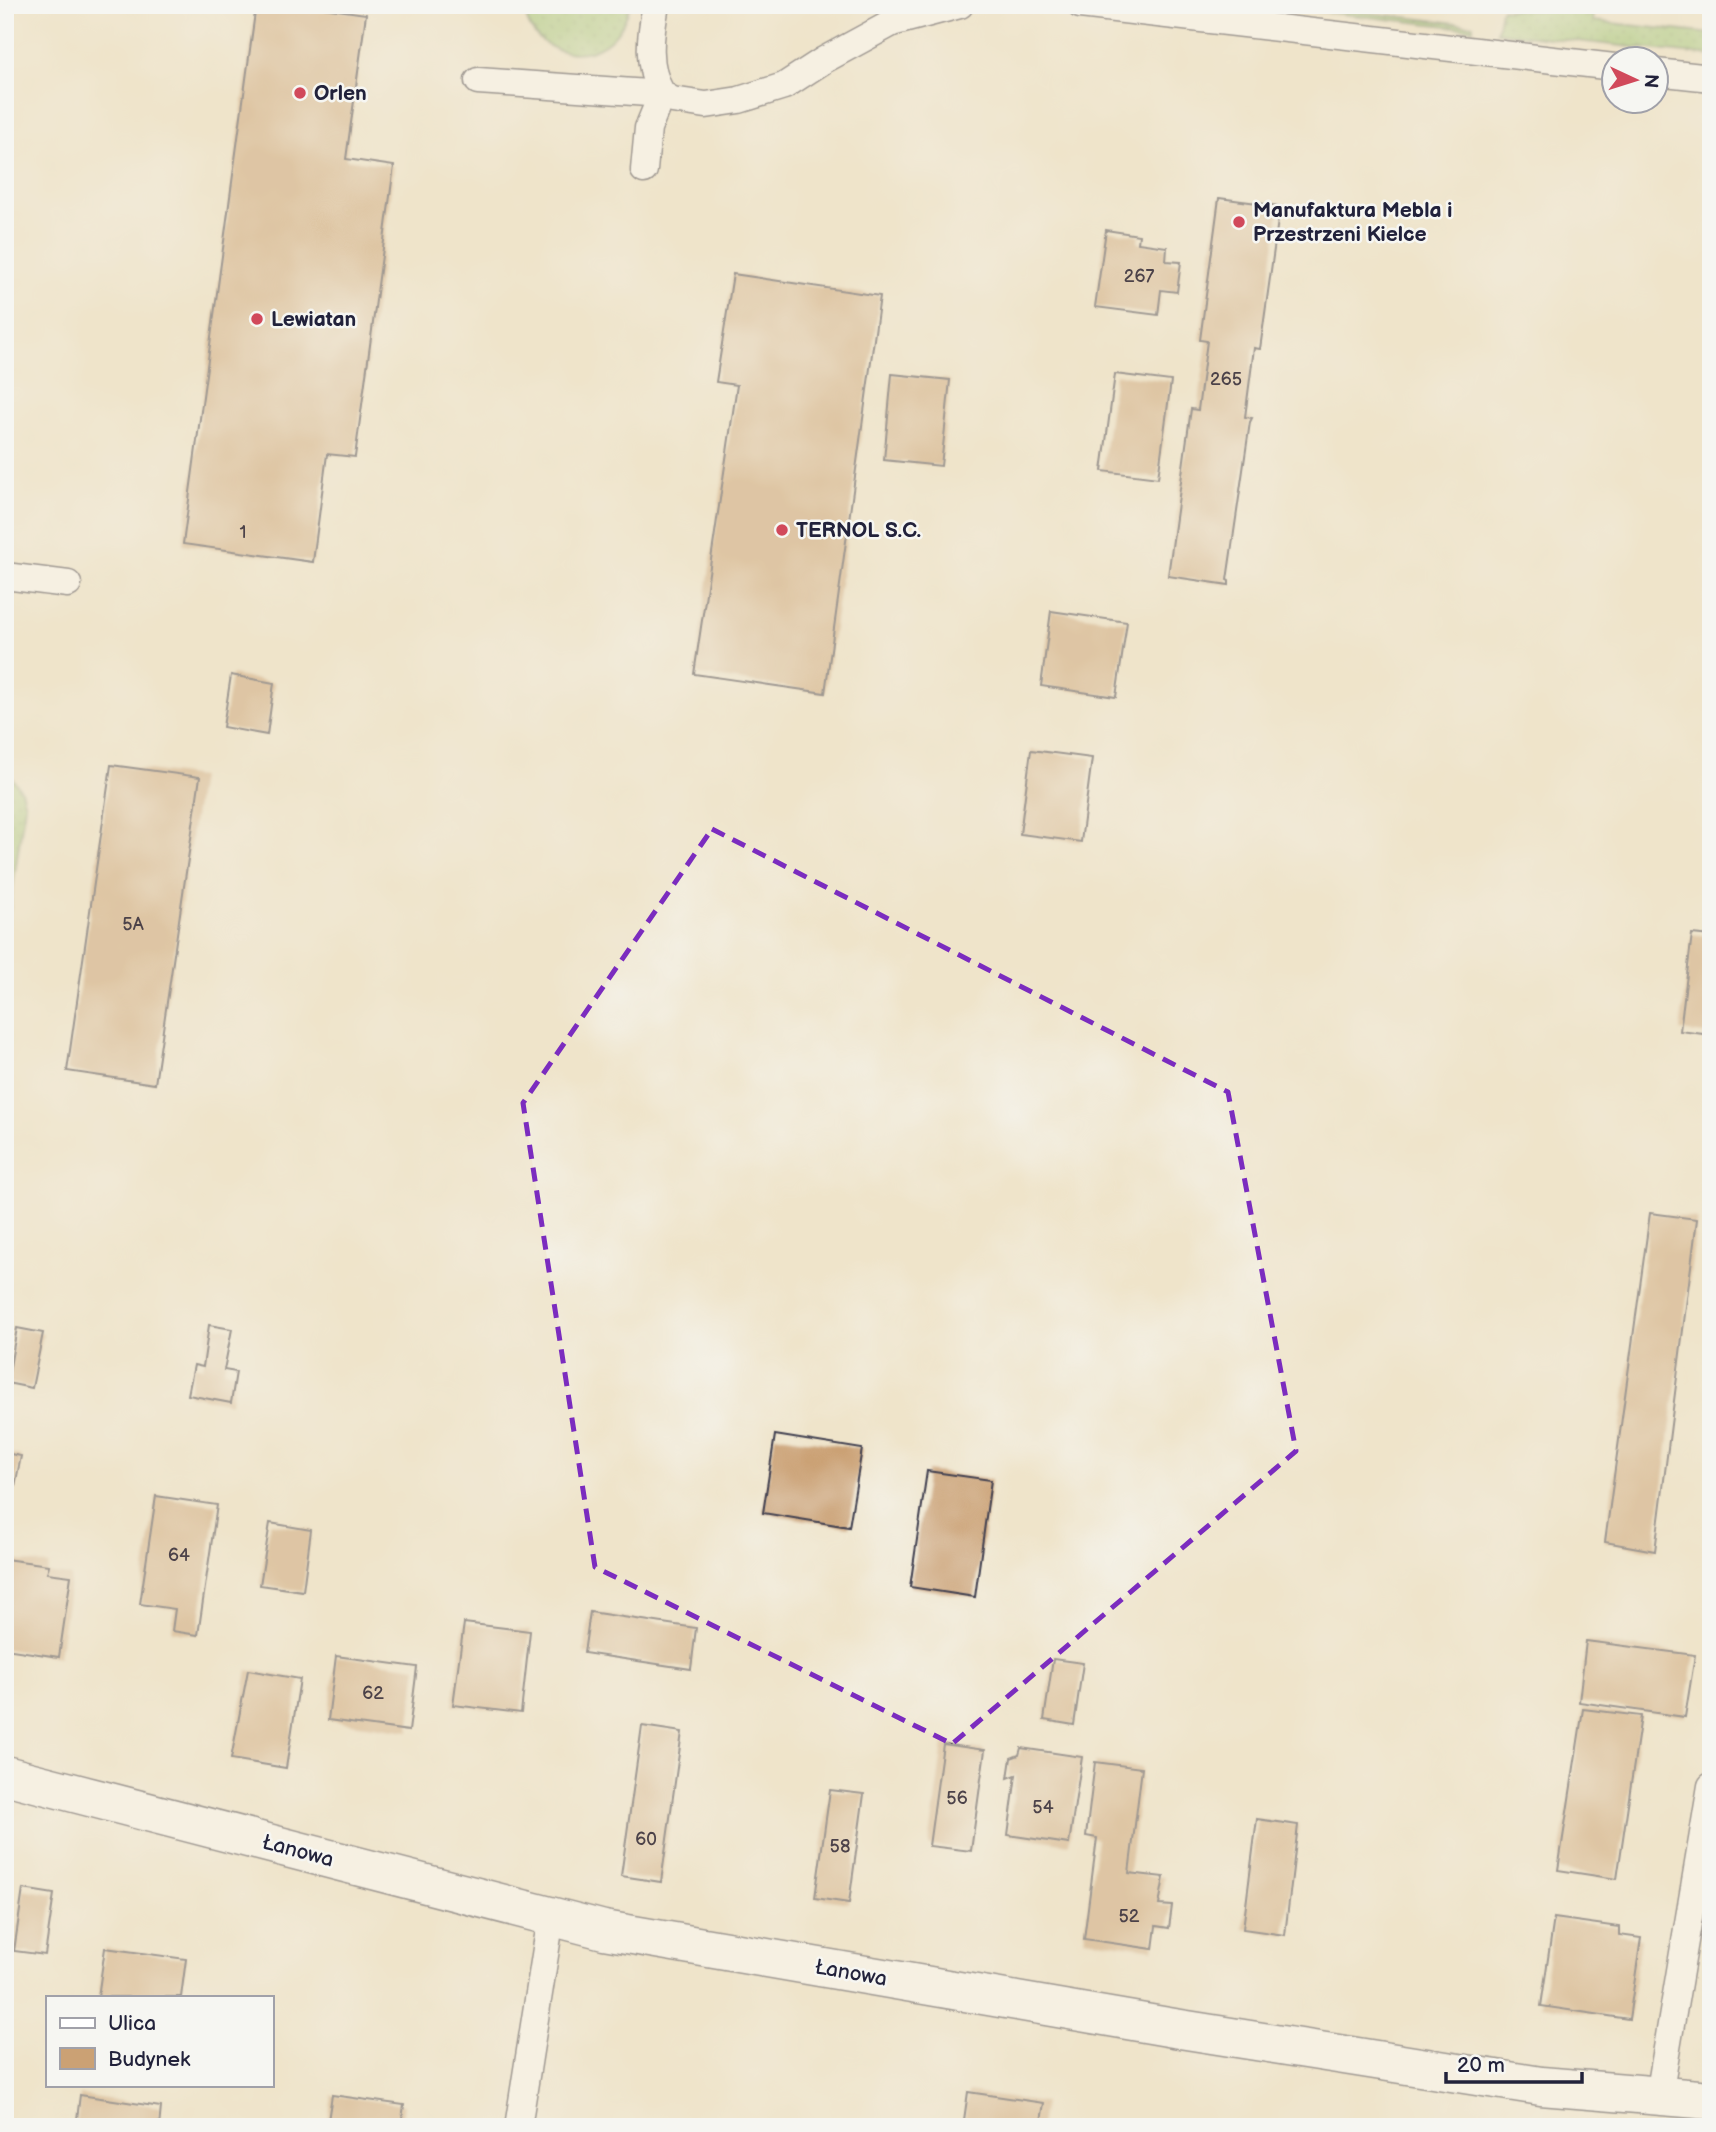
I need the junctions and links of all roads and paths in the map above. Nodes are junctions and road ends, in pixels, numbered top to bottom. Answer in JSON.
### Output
{"nodes":[{"id":1,"x":656,"y":5,"type":"edge"},
{"id":2,"x":960,"y":5,"type":"edge"},
{"id":3,"x":1080,"y":5,"type":"edge"},
{"id":4,"x":1600,"y":65,"type":"edge"},
{"id":5,"x":1670,"y":73,"type":"edge"},
{"id":6,"x":1711,"y":78,"type":"edge"},
{"id":7,"x":478,"y":81,"type":"dead end"},
{"id":8,"x":662,"y":94,"type":"junction"},
{"id":9,"x":644,"y":170,"type":"dead end"},
{"id":10,"x":5,"y":576,"type":"edge"},
{"id":11,"x":68,"y":584,"type":"dead end"},
{"id":12,"x":5,"y":1775,"type":"edge"},
{"id":13,"x":1711,"y":1786,"type":"edge"},
{"id":14,"x":551,"y":1917,"type":"junction"},
{"id":15,"x":1659,"y":2096,"type":"junction"},
{"id":16,"x":1711,"y":2100,"type":"edge"},
{"id":17,"x":518,"y":2127,"type":"edge"}],
"edges":[{"from":1,"to":8,"type":"lane"},
{"from":2,"to":8,"type":"lane"},
{"from":3,"to":4,"type":"lane"},
{"from":5,"to":6,"type":"lane"},
{"from":7,"to":8,"type":"lane"},
{"from":8,"to":9,"type":"lane"},
{"from":10,"to":11,"type":"lane"},
{"from":12,"to":14,"type":"street","name":"Łanowa"},
{"from":13,"to":15,"type":"lane"},
{"from":14,"to":15,"type":"street","name":"Łanowa"},
{"from":14,"to":17,"type":"lane"},
{"from":15,"to":16,"type":"street","name":"Łanowa"}]}
